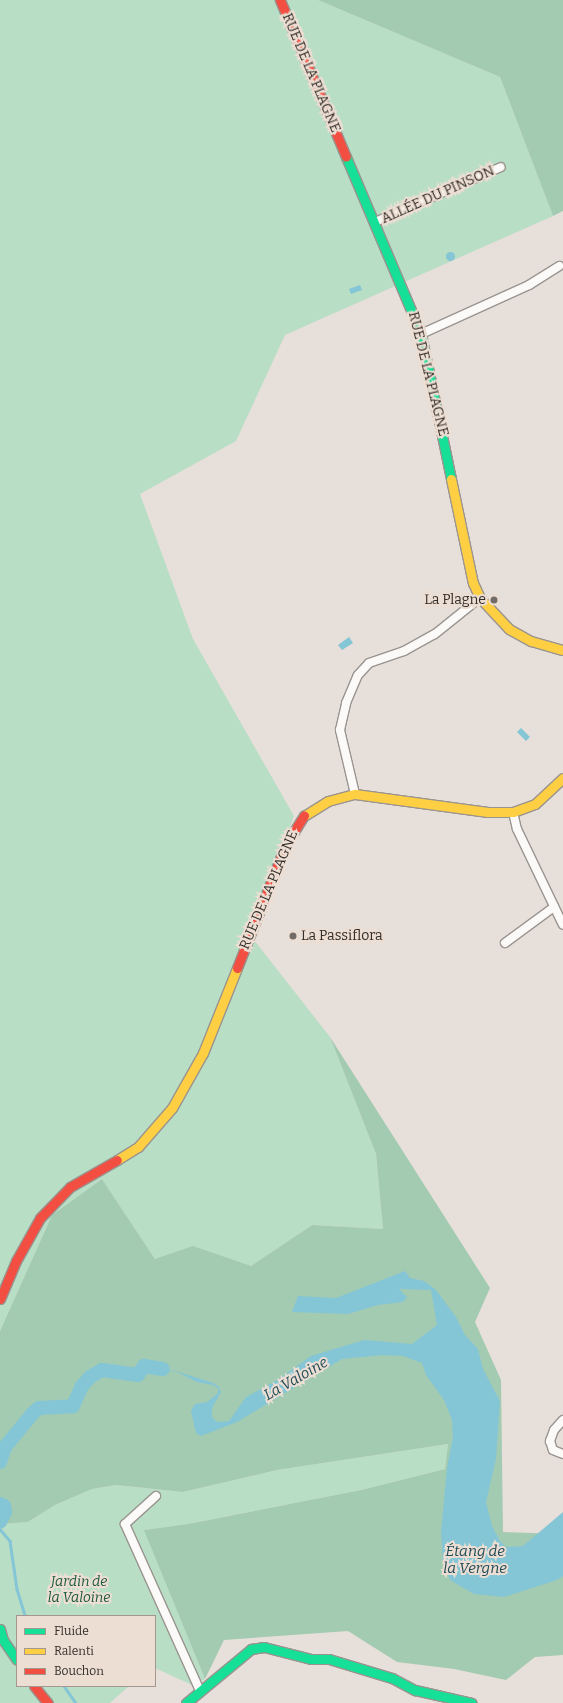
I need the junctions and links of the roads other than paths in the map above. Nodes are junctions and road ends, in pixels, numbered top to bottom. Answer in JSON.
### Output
{"nodes":[{"id":1,"x":280,"y":0,"type":"edge"},
{"id":2,"x":501,"y":167,"type":"dead end"},
{"id":3,"x":375,"y":222,"type":"junction"},
{"id":4,"x":560,"y":266,"type":"dead end"},
{"id":5,"x":421,"y":334,"type":"junction"},
{"id":6,"x":480,"y":598,"type":"junction"},
{"id":7,"x":563,"y":650,"type":"edge"},
{"id":8,"x":563,"y":778,"type":"edge"},
{"id":9,"x":355,"y":794,"type":"junction"},
{"id":10,"x":512,"y":812,"type":"junction"},
{"id":11,"x":554,"y":907,"type":"junction"},
{"id":12,"x":563,"y":926,"type":"edge"},
{"id":13,"x":505,"y":943,"type":"dead end"},
{"id":14,"x":0,"y":1299,"type":"edge"},
{"id":15,"x":563,"y":1420,"type":"edge"},
{"id":16,"x":563,"y":1454,"type":"edge"},
{"id":17,"x":156,"y":1496,"type":"dead end"},
{"id":18,"x":0,"y":1630,"type":"edge"},
{"id":19,"x":16,"y":1659,"type":"edge"},
{"id":20,"x":35,"y":1687,"type":"edge"},
{"id":21,"x":200,"y":1691,"type":"junction"},
{"id":22,"x":48,"y":1703,"type":"edge"},
{"id":23,"x":186,"y":1703,"type":"edge"},
{"id":24,"x":472,"y":1703,"type":"edge"}],
"edges":[{"from":1,"to":3,"type":"street","name":"RUE DE LA PLAGNE"},
{"from":2,"to":3,"type":"street","name":"ALLÉE DU PINSON"},
{"from":3,"to":5,"type":"street","name":"RUE DE LA PLAGNE"},
{"from":4,"to":5,"type":"street"},
{"from":5,"to":6,"type":"street","name":"RUE DE LA PLAGNE"},
{"from":6,"to":7,"type":"street","name":"RUE DE LA PLAGNE"},
{"from":6,"to":9,"type":"street"},
{"from":8,"to":10,"type":"street","name":"RUE DE LA PLAGNE"},
{"from":9,"to":10,"type":"street","name":"RUE DE LA PLAGNE"},
{"from":9,"to":14,"type":"street","name":"RUE DE LA PLAGNE"},
{"from":10,"to":11,"type":"street"},
{"from":11,"to":12,"type":"street"},
{"from":11,"to":13,"type":"street"},
{"from":15,"to":16,"type":"street"},
{"from":17,"to":21,"type":"street"},
{"from":18,"to":19,"type":"street"},
{"from":20,"to":22,"type":"street"},
{"from":21,"to":23,"type":"street"},
{"from":21,"to":24,"type":"street"}]}
